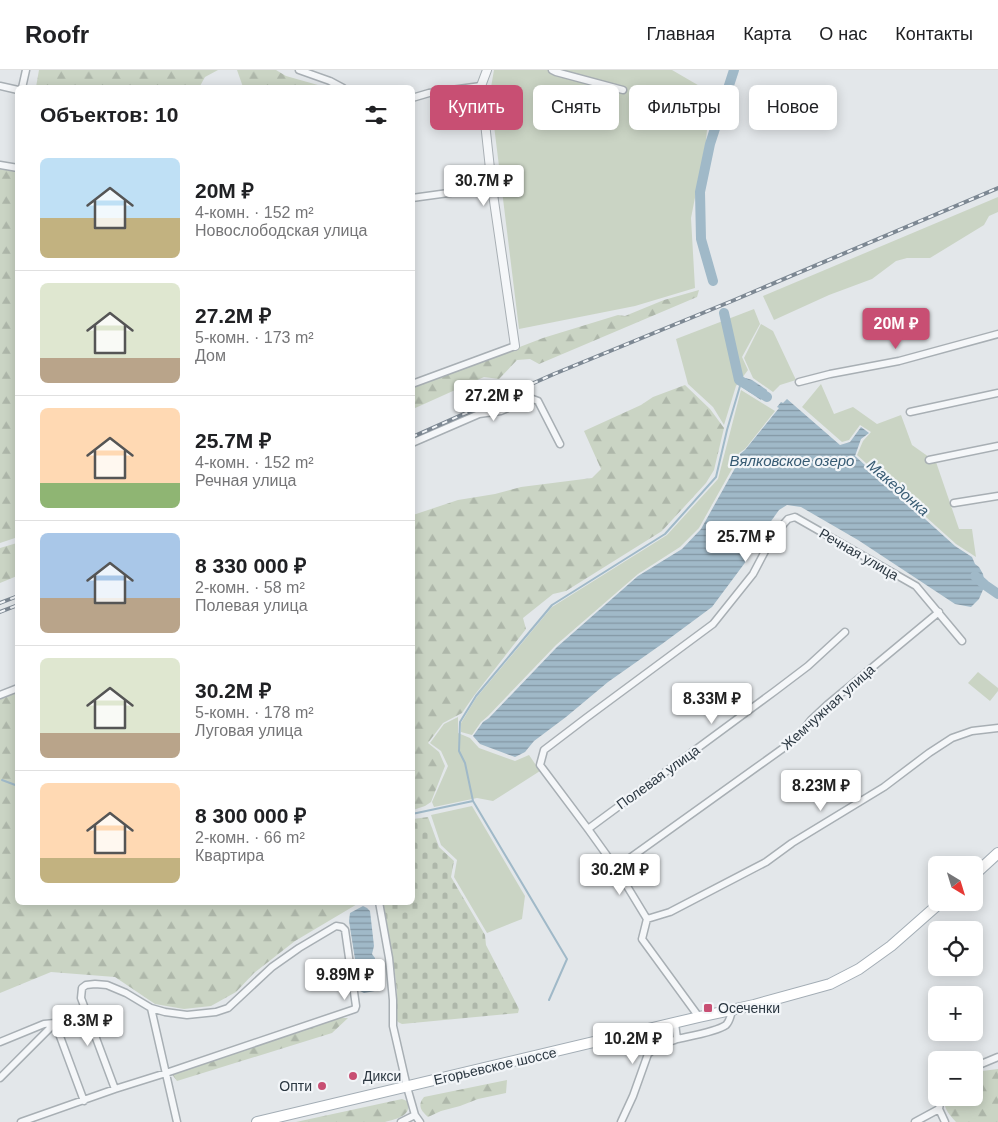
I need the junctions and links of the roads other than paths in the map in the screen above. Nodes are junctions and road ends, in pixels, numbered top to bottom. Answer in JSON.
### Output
{"nodes":[{"id":1,"x":26,"y":70,"type":"edge"},
{"id":2,"x":299,"y":70,"type":"edge"},
{"id":3,"x":487,"y":70,"type":"edge"},
{"id":4,"x":552,"y":70,"type":"edge"},
{"id":5,"x":23,"y":85,"type":"edge"},
{"id":6,"x":337,"y":85,"type":"edge"},
{"id":7,"x":481,"y":85,"type":"edge"},
{"id":8,"x":0,"y":86,"type":"edge"},
{"id":9,"x":15,"y":89,"type":"edge"},
{"id":10,"x":623,"y":90,"type":"dead end"},
{"id":11,"x":430,"y":93,"type":"edge"},
{"id":12,"x":415,"y":97,"type":"edge"},
{"id":13,"x":486,"y":130,"type":"edge"},
{"id":14,"x":0,"y":165,"type":"edge"},
{"id":15,"x":15,"y":168,"type":"edge"},
{"id":16,"x":492,"y":187,"type":"junction"},
{"id":17,"x":415,"y":198,"type":"edge"},
{"id":18,"x":998,"y":334,"type":"edge"},
{"id":19,"x":515,"y":346,"type":"joint"},
{"id":20,"x":799,"y":382,"type":"dead end"},
{"id":21,"x":415,"y":383,"type":"edge"},
{"id":22,"x":998,"y":393,"type":"edge"},
{"id":23,"x":910,"y":412,"type":"dead end"},
{"id":24,"x":415,"y":442,"type":"edge"},
{"id":25,"x":560,"y":444,"type":"dead end"},
{"id":26,"x":998,"y":446,"type":"edge"},
{"id":27,"x":929,"y":460,"type":"dead end"},
{"id":28,"x":998,"y":496,"type":"edge"},
{"id":29,"x":954,"y":503,"type":"dead end"},
{"id":30,"x":939,"y":612,"type":"junction"},
{"id":31,"x":845,"y":632,"type":"dead end"},
{"id":32,"x":962,"y":641,"type":"dead end"},
{"id":33,"x":15,"y":689,"type":"edge"},
{"id":34,"x":0,"y":694,"type":"edge"},
{"id":35,"x":998,"y":728,"type":"edge"},
{"id":36,"x":588,"y":828,"type":"junction"},
{"id":37,"x":998,"y":853,"type":"edge"},
{"id":38,"x":983,"y":867,"type":"edge"},
{"id":39,"x":616,"y":868,"type":"junction"},
{"id":40,"x":380,"y":905,"type":"edge"},
{"id":41,"x":931,"y":911,"type":"edge"},
{"id":42,"x":647,"y":919,"type":"junction"},
{"id":43,"x":151,"y":1008,"type":"junction"},
{"id":44,"x":732,"y":1010,"type":"junction"},
{"id":45,"x":699,"y":1017,"type":"junction"},
{"id":46,"x":55,"y":1023,"type":"junction"},
{"id":47,"x":675,"y":1023,"type":"junction"},
{"id":48,"x":677,"y":1039,"type":"junction"},
{"id":49,"x":0,"y":1042,"type":"edge"},
{"id":50,"x":998,"y":1057,"type":"edge"},
{"id":51,"x":983,"y":1063,"type":"edge"},
{"id":52,"x":166,"y":1073,"type":"junction"},
{"id":53,"x":0,"y":1078,"type":"edge"},
{"id":54,"x":407,"y":1087,"type":"junction"},
{"id":55,"x":115,"y":1089,"type":"junction"},
{"id":56,"x":84,"y":1101,"type":"junction"},
{"id":57,"x":940,"y":1106,"type":"edge"},
{"id":58,"x":940,"y":1109,"type":"junction"},
{"id":59,"x":415,"y":1115,"type":"junction"},
{"id":60,"x":21,"y":1122,"type":"edge"},
{"id":61,"x":177,"y":1122,"type":"edge"},
{"id":62,"x":257,"y":1122,"type":"edge"},
{"id":63,"x":401,"y":1122,"type":"edge"},
{"id":64,"x":420,"y":1122,"type":"edge"},
{"id":65,"x":621,"y":1122,"type":"edge"},
{"id":66,"x":914,"y":1122,"type":"edge"},
{"id":67,"x":945,"y":1122,"type":"edge"}],
"edges":[{"from":1,"to":5,"type":"street"},
{"from":2,"to":6,"type":"street"},
{"from":3,"to":7,"type":"street"},
{"from":4,"to":10,"type":"street"},
{"from":8,"to":9,"type":"street"},
{"from":11,"to":12,"type":"street"},
{"from":13,"to":16,"type":"street"},
{"from":14,"to":15,"type":"street"},
{"from":16,"to":17,"type":"street"},
{"from":16,"to":19,"type":"street"},
{"from":18,"to":20,"type":"street"},
{"from":19,"to":21,"type":"street"},
{"from":22,"to":23,"type":"street"},
{"from":24,"to":25,"type":"street"},
{"from":26,"to":27,"type":"street"},
{"from":28,"to":29,"type":"street"},
{"from":30,"to":32,"type":"street","name":"Речная улица"},
{"from":30,"to":36,"type":"street","name":"Речная улица"},
{"from":30,"to":39,"type":"street","name":"Жемчужная улица"},
{"from":31,"to":36,"type":"street","name":"Полевая улица"},
{"from":33,"to":34,"type":"street"},
{"from":35,"to":42,"type":"street"},
{"from":36,"to":39,"type":"street"},
{"from":37,"to":38,"type":"main road"},
{"from":39,"to":42,"type":"street"},
{"from":40,"to":54,"type":"street"},
{"from":41,"to":44,"type":"main road","name":"Егорьевское шоссе"},
{"from":42,"to":45,"type":"street"},
{"from":43,"to":52,"type":"street"},
{"from":43,"to":52,"type":"street"},
{"from":43,"to":55,"type":"street"},
{"from":44,"to":45,"type":"main road","name":"Егорьевское шоссе"},
{"from":44,"to":48,"type":"street"},
{"from":45,"to":47,"type":"main road","name":"Егорьевское шоссе"},
{"from":46,"to":49,"type":"street"},
{"from":46,"to":53,"type":"street"},
{"from":46,"to":56,"type":"street"},
{"from":47,"to":48,"type":"street"},
{"from":47,"to":54,"type":"main road","name":"Егорьевское шоссе"},
{"from":48,"to":65,"type":"street"},
{"from":50,"to":51,"type":"street"},
{"from":52,"to":55,"type":"street"},
{"from":52,"to":61,"type":"street"},
{"from":54,"to":59,"type":"street"},
{"from":54,"to":62,"type":"main road","name":"Егорьевское шоссе"},
{"from":55,"to":56,"type":"street"},
{"from":56,"to":60,"type":"street"},
{"from":57,"to":58,"type":"street"},
{"from":58,"to":66,"type":"street"},
{"from":58,"to":67,"type":"street"},
{"from":59,"to":63,"type":"street"},
{"from":59,"to":64,"type":"street"}]}
